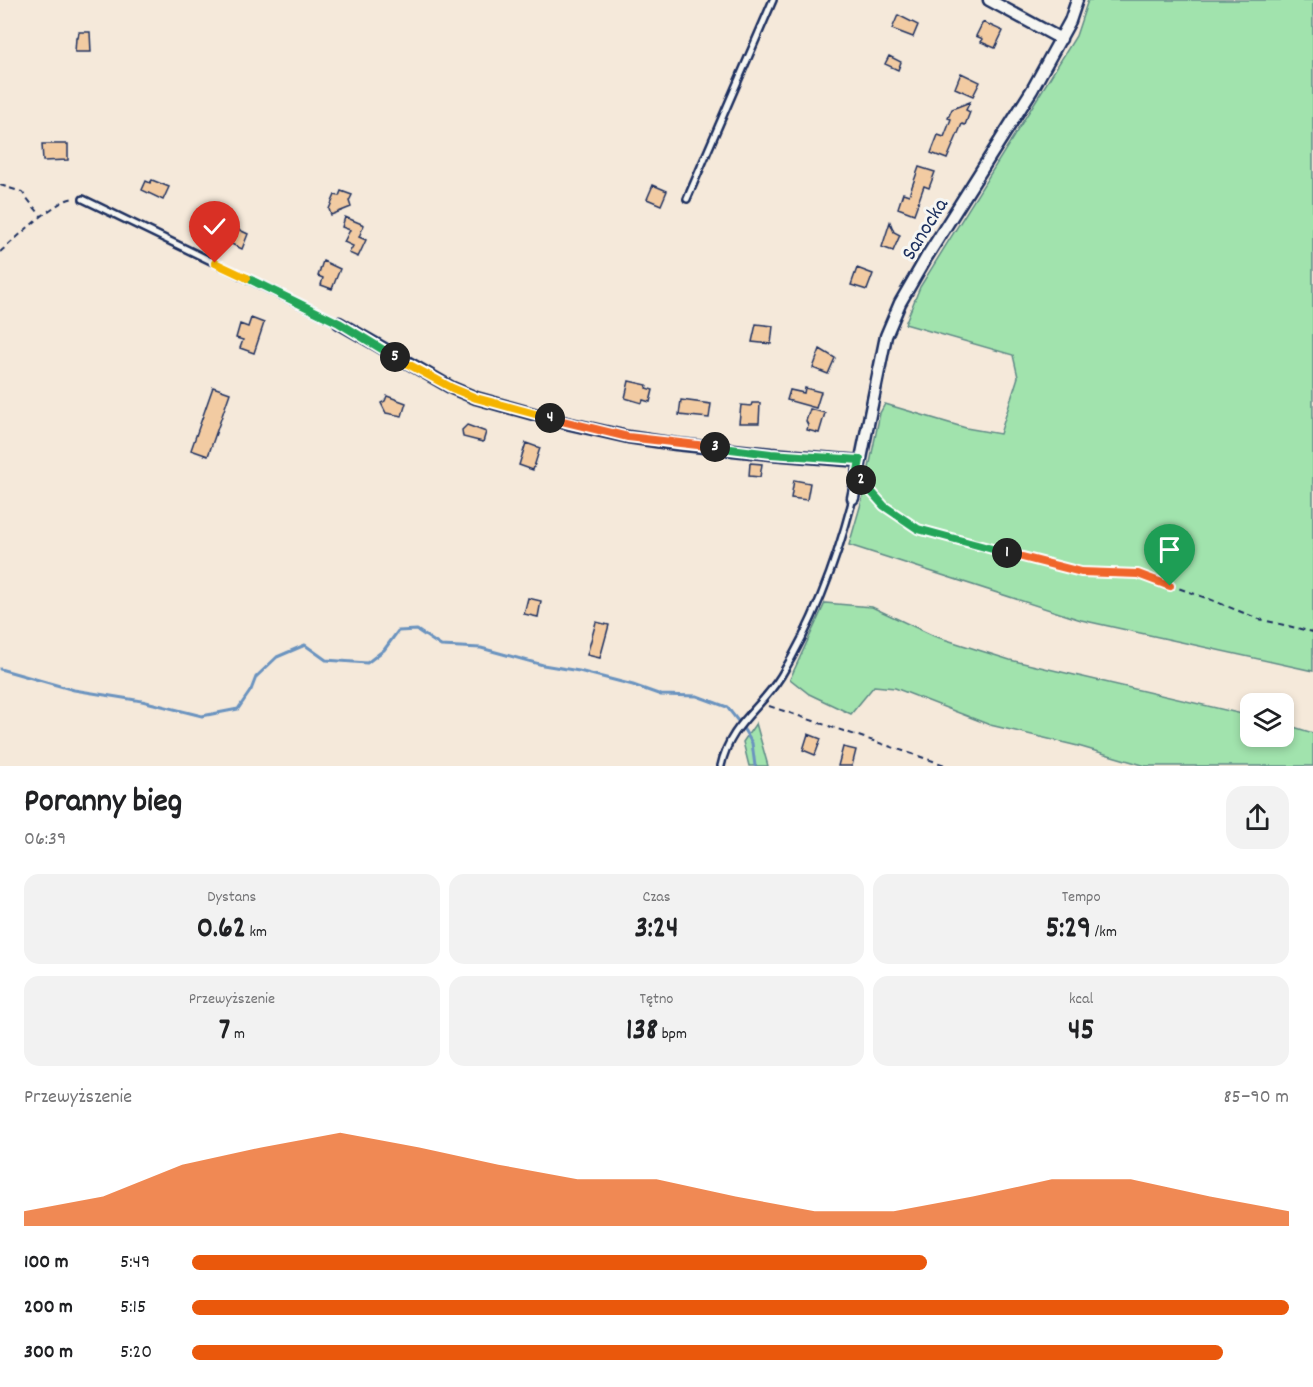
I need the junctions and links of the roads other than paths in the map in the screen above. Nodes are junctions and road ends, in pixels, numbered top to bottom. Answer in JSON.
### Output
{"nodes":[{"id":1,"x":773,"y":0,"type":"edge"},
{"id":2,"x":989,"y":0,"type":"edge"},
{"id":3,"x":1077,"y":0,"type":"edge"},
{"id":4,"x":1061,"y":39,"type":"junction"},
{"id":5,"x":83,"y":199,"type":"road end"},
{"id":6,"x":687,"y":199,"type":"dead end"},
{"id":7,"x":339,"y":323,"type":"joint"},
{"id":8,"x":860,"y":460,"type":"junction"},
{"id":9,"x":853,"y":498,"type":"joint"},
{"id":10,"x":722,"y":766,"type":"edge"}],
"edges":[{"from":1,"to":6,"type":"lane"},
{"from":2,"to":4,"type":"street"},
{"from":3,"to":4,"type":"street","name":"Sanocka"},
{"from":4,"to":8,"type":"street","name":"Sanocka"},
{"from":5,"to":7,"type":"lane"},
{"from":7,"to":8,"type":"street"},
{"from":8,"to":9,"type":"street","name":"Sanocka"},
{"from":9,"to":10,"type":"lane"}]}
